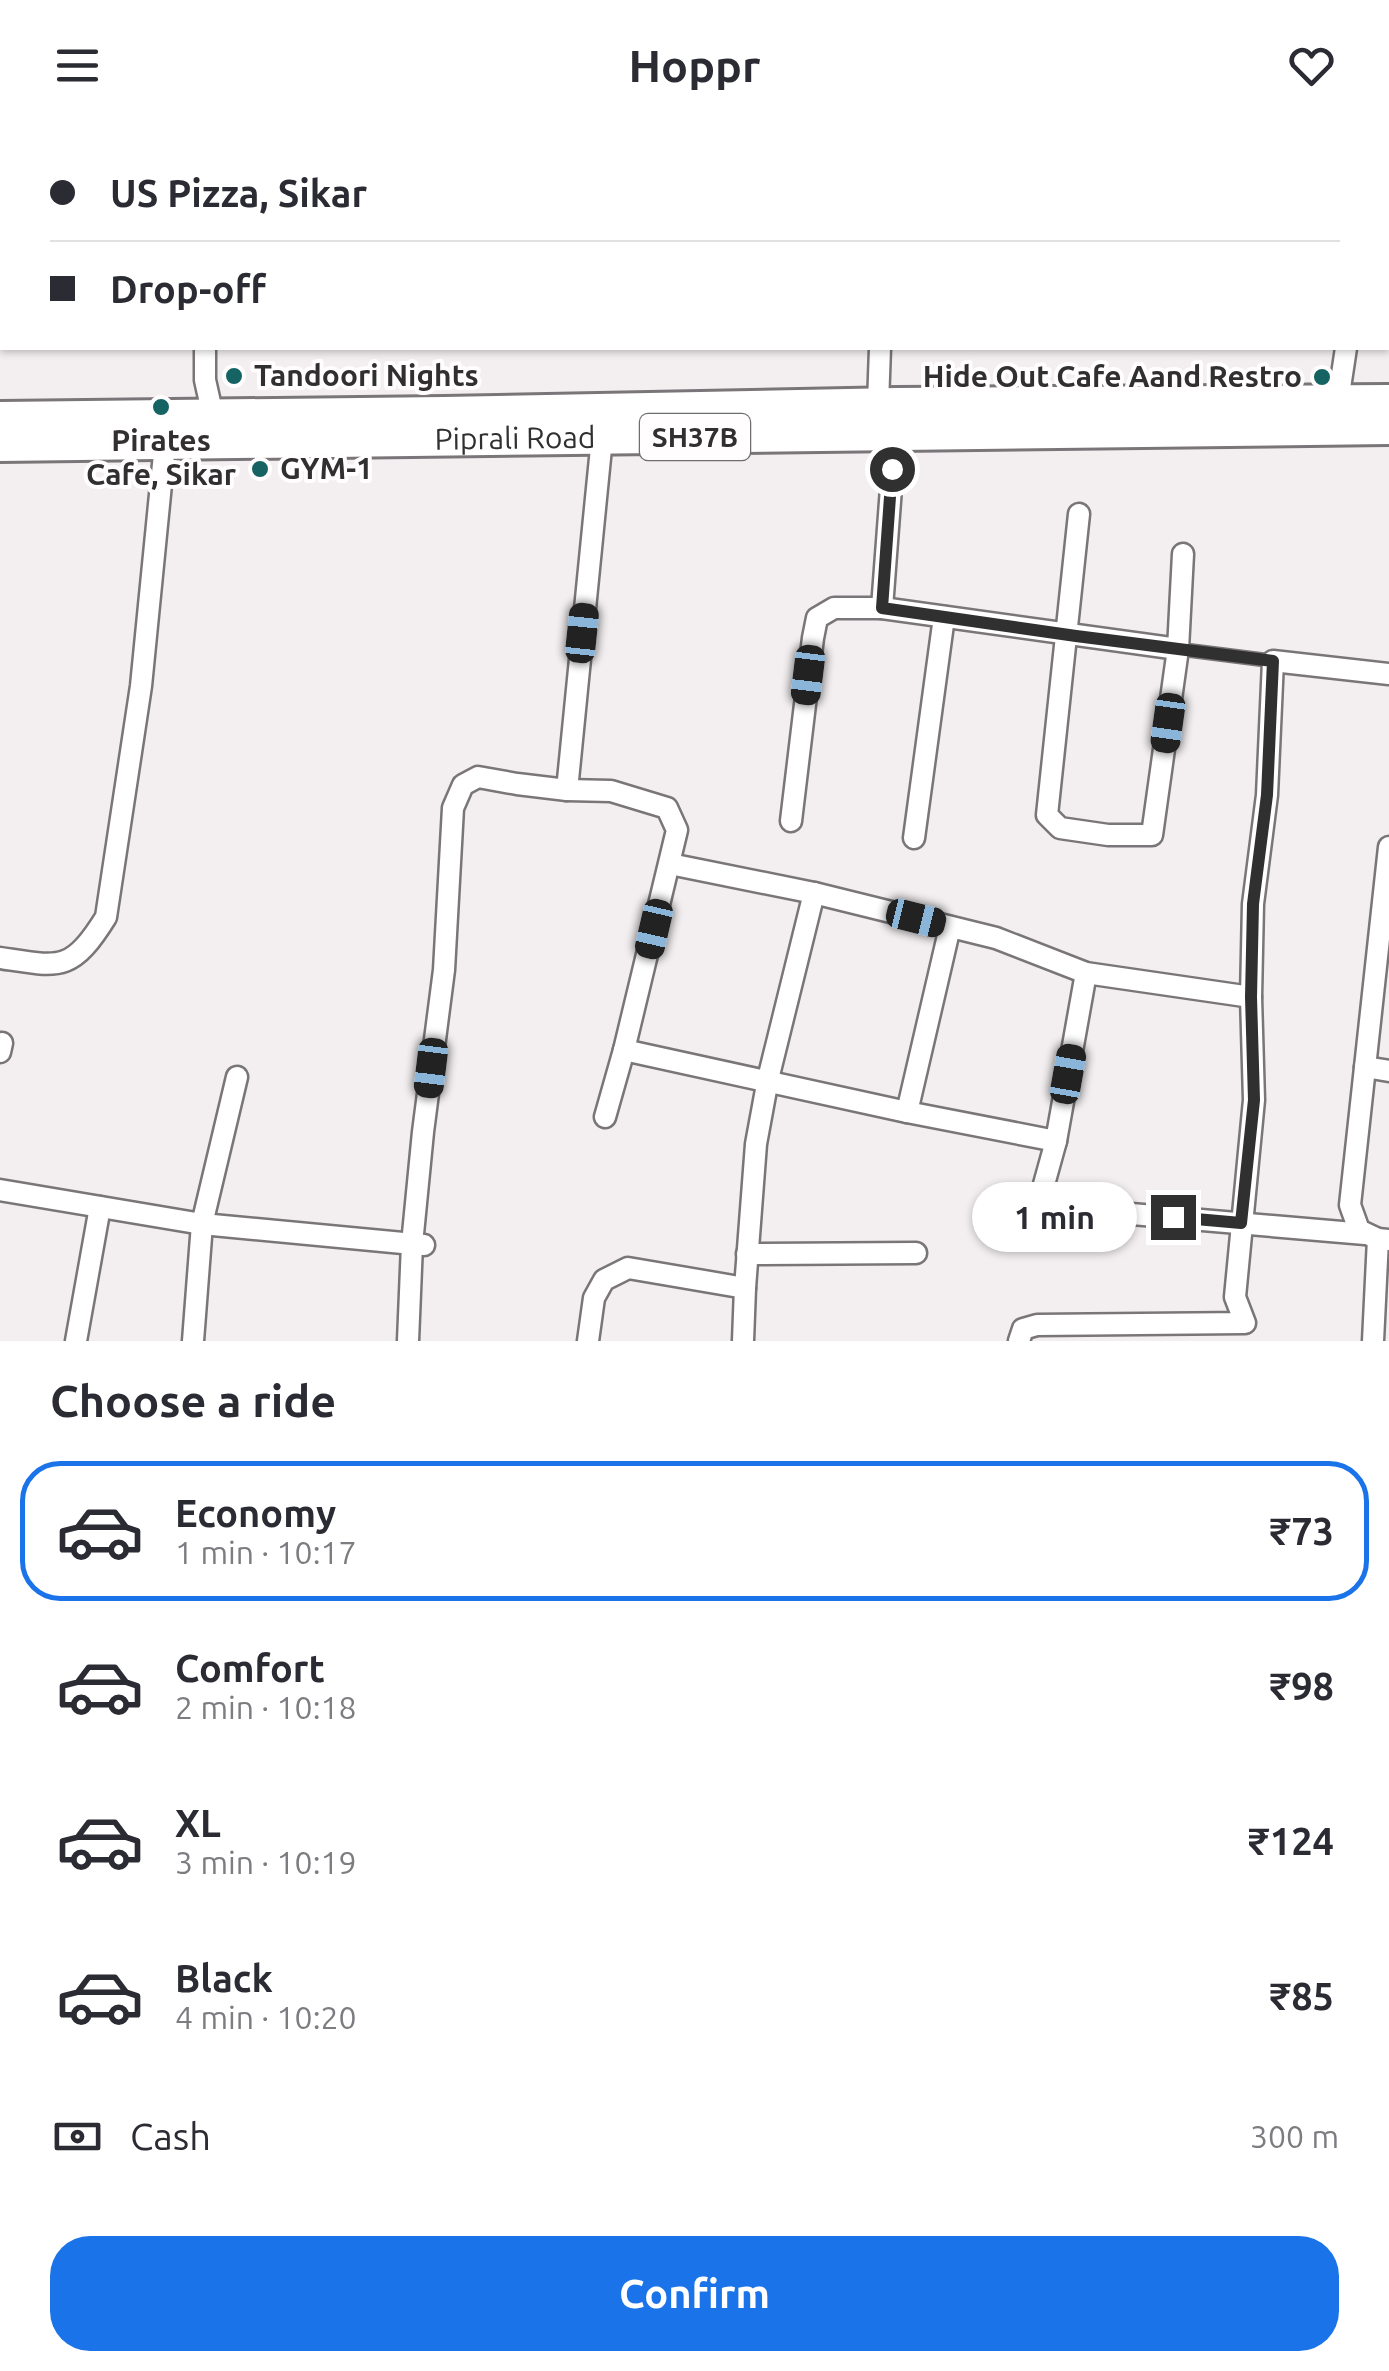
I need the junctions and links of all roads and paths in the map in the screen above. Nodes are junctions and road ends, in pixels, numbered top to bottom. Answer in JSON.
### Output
{"nodes":[{"id":1,"x":205,"y":350,"type":"edge"},
{"id":2,"x":880,"y":350,"type":"edge"},
{"id":3,"x":1346,"y":350,"type":"edge"},
{"id":4,"x":1338,"y":401,"type":"junction"},
{"id":5,"x":1389,"y":401,"type":"edge"},
{"id":6,"x":878,"y":404,"type":"junction"},
{"id":7,"x":214,"y":416,"type":"junction"},
{"id":8,"x":0,"y":418,"type":"edge"},
{"id":9,"x":1389,"y":428,"type":"edge"},
{"id":10,"x":894,"y":435,"type":"junction"},
{"id":11,"x":602,"y":438,"type":"junction"},
{"id":12,"x":165,"y":444,"type":"junction"},
{"id":13,"x":0,"y":445,"type":"edge"},
{"id":14,"x":1080,"y":514,"type":"dead end"},
{"id":15,"x":1183,"y":554,"type":"dead end"},
{"id":16,"x":882,"y":608,"type":"junction"},
{"id":17,"x":944,"y":617,"type":"junction"},
{"id":18,"x":1065,"y":634,"type":"junction"},
{"id":19,"x":1178,"y":649,"type":"junction"},
{"id":20,"x":1273,"y":661,"type":"junction"},
{"id":21,"x":1389,"y":674,"type":"edge"},
{"id":22,"x":567,"y":790,"type":"junction"},
{"id":23,"x":791,"y":821,"type":"dead end"},
{"id":24,"x":914,"y":838,"type":"dead end"},
{"id":25,"x":1389,"y":848,"type":"edge"},
{"id":26,"x":670,"y":864,"type":"junction"},
{"id":27,"x":814,"y":893,"type":"junction"},
{"id":28,"x":950,"y":926,"type":"junction"},
{"id":29,"x":0,"y":958,"type":"edge"},
{"id":30,"x":1086,"y":974,"type":"junction"},
{"id":31,"x":1251,"y":997,"type":"junction"},
{"id":32,"x":624,"y":1050,"type":"junction"},
{"id":33,"x":1365,"y":1067,"type":"junction"},
{"id":34,"x":1389,"y":1071,"type":"edge"},
{"id":35,"x":237,"y":1077,"type":"dead end"},
{"id":36,"x":768,"y":1082,"type":"junction"},
{"id":37,"x":908,"y":1112,"type":"junction"},
{"id":38,"x":605,"y":1117,"type":"dead end"},
{"id":39,"x":1056,"y":1141,"type":"junction"},
{"id":40,"x":0,"y":1190,"type":"edge"},
{"id":41,"x":100,"y":1207,"type":"junction"},
{"id":42,"x":1241,"y":1223,"type":"junction"},
{"id":43,"x":202,"y":1224,"type":"junction"},
{"id":44,"x":1377,"y":1238,"type":"edge"},
{"id":45,"x":419,"y":1245,"type":"junction"},
{"id":46,"x":747,"y":1254,"type":"junction"},
{"id":47,"x":916,"y":1254,"type":"dead end"},
{"id":48,"x":745,"y":1288,"type":"junction"},
{"id":49,"x":1136,"y":1332,"type":"edge"},
{"id":50,"x":1244,"y":1332,"type":"edge"},
{"id":51,"x":76,"y":1341,"type":"edge"},
{"id":52,"x":194,"y":1341,"type":"edge"},
{"id":53,"x":408,"y":1341,"type":"edge"},
{"id":54,"x":588,"y":1341,"type":"edge"},
{"id":55,"x":744,"y":1341,"type":"edge"},
{"id":56,"x":1018,"y":1341,"type":"edge"},
{"id":57,"x":1373,"y":1341,"type":"edge"}],
"edges":[{"from":1,"to":7,"type":"street"},
{"from":2,"to":6,"type":"street"},
{"from":3,"to":4,"type":"street"},
{"from":4,"to":5,"type":"main road"},
{"from":4,"to":6,"type":"main road"},
{"from":6,"to":7,"type":"main road"},
{"from":7,"to":8,"type":"main road"},
{"from":9,"to":10,"type":"main road","name":"Piprali Road","number":"SH37B"},
{"from":10,"to":11,"type":"main road","name":"Piprali Road","number":"SH37B"},
{"from":10,"to":16,"type":"street"},
{"from":11,"to":12,"type":"main road","name":"Piprali Road","number":"SH37B"},
{"from":11,"to":22,"type":"street"},
{"from":12,"to":13,"type":"main road","name":"Piprali Road","number":"SH37B"},
{"from":12,"to":29,"type":"street"},
{"from":14,"to":18,"type":"street"},
{"from":15,"to":19,"type":"street"},
{"from":16,"to":17,"type":"street"},
{"from":16,"to":23,"type":"street"},
{"from":17,"to":18,"type":"street"},
{"from":17,"to":24,"type":"street"},
{"from":18,"to":19,"type":"street"},
{"from":18,"to":19,"type":"street"},
{"from":19,"to":20,"type":"lane"},
{"from":20,"to":21,"type":"street"},
{"from":20,"to":31,"type":"street"},
{"from":22,"to":26,"type":"street"},
{"from":22,"to":45,"type":"street"},
{"from":25,"to":33,"type":"street"},
{"from":26,"to":27,"type":"street"},
{"from":26,"to":32,"type":"street"},
{"from":27,"to":28,"type":"street"},
{"from":27,"to":36,"type":"street"},
{"from":28,"to":30,"type":"street"},
{"from":28,"to":37,"type":"street"},
{"from":30,"to":31,"type":"street"},
{"from":30,"to":39,"type":"street"},
{"from":31,"to":42,"type":"street"},
{"from":32,"to":36,"type":"street"},
{"from":32,"to":38,"type":"street"},
{"from":33,"to":34,"type":"street"},
{"from":33,"to":44,"type":"street"},
{"from":35,"to":43,"type":"street"},
{"from":36,"to":37,"type":"street"},
{"from":36,"to":46,"type":"street"},
{"from":37,"to":39,"type":"street"},
{"from":39,"to":42,"type":"street"},
{"from":40,"to":41,"type":"street"},
{"from":41,"to":43,"type":"street"},
{"from":41,"to":51,"type":"street"},
{"from":42,"to":44,"type":"street"},
{"from":42,"to":50,"type":"street"},
{"from":43,"to":45,"type":"street"},
{"from":43,"to":52,"type":"street"},
{"from":44,"to":57,"type":"street"},
{"from":45,"to":53,"type":"street"},
{"from":46,"to":47,"type":"street"},
{"from":46,"to":48,"type":"street"},
{"from":48,"to":54,"type":"street"},
{"from":48,"to":55,"type":"street"},
{"from":49,"to":50,"type":"street"},
{"from":49,"to":56,"type":"street"}]}
